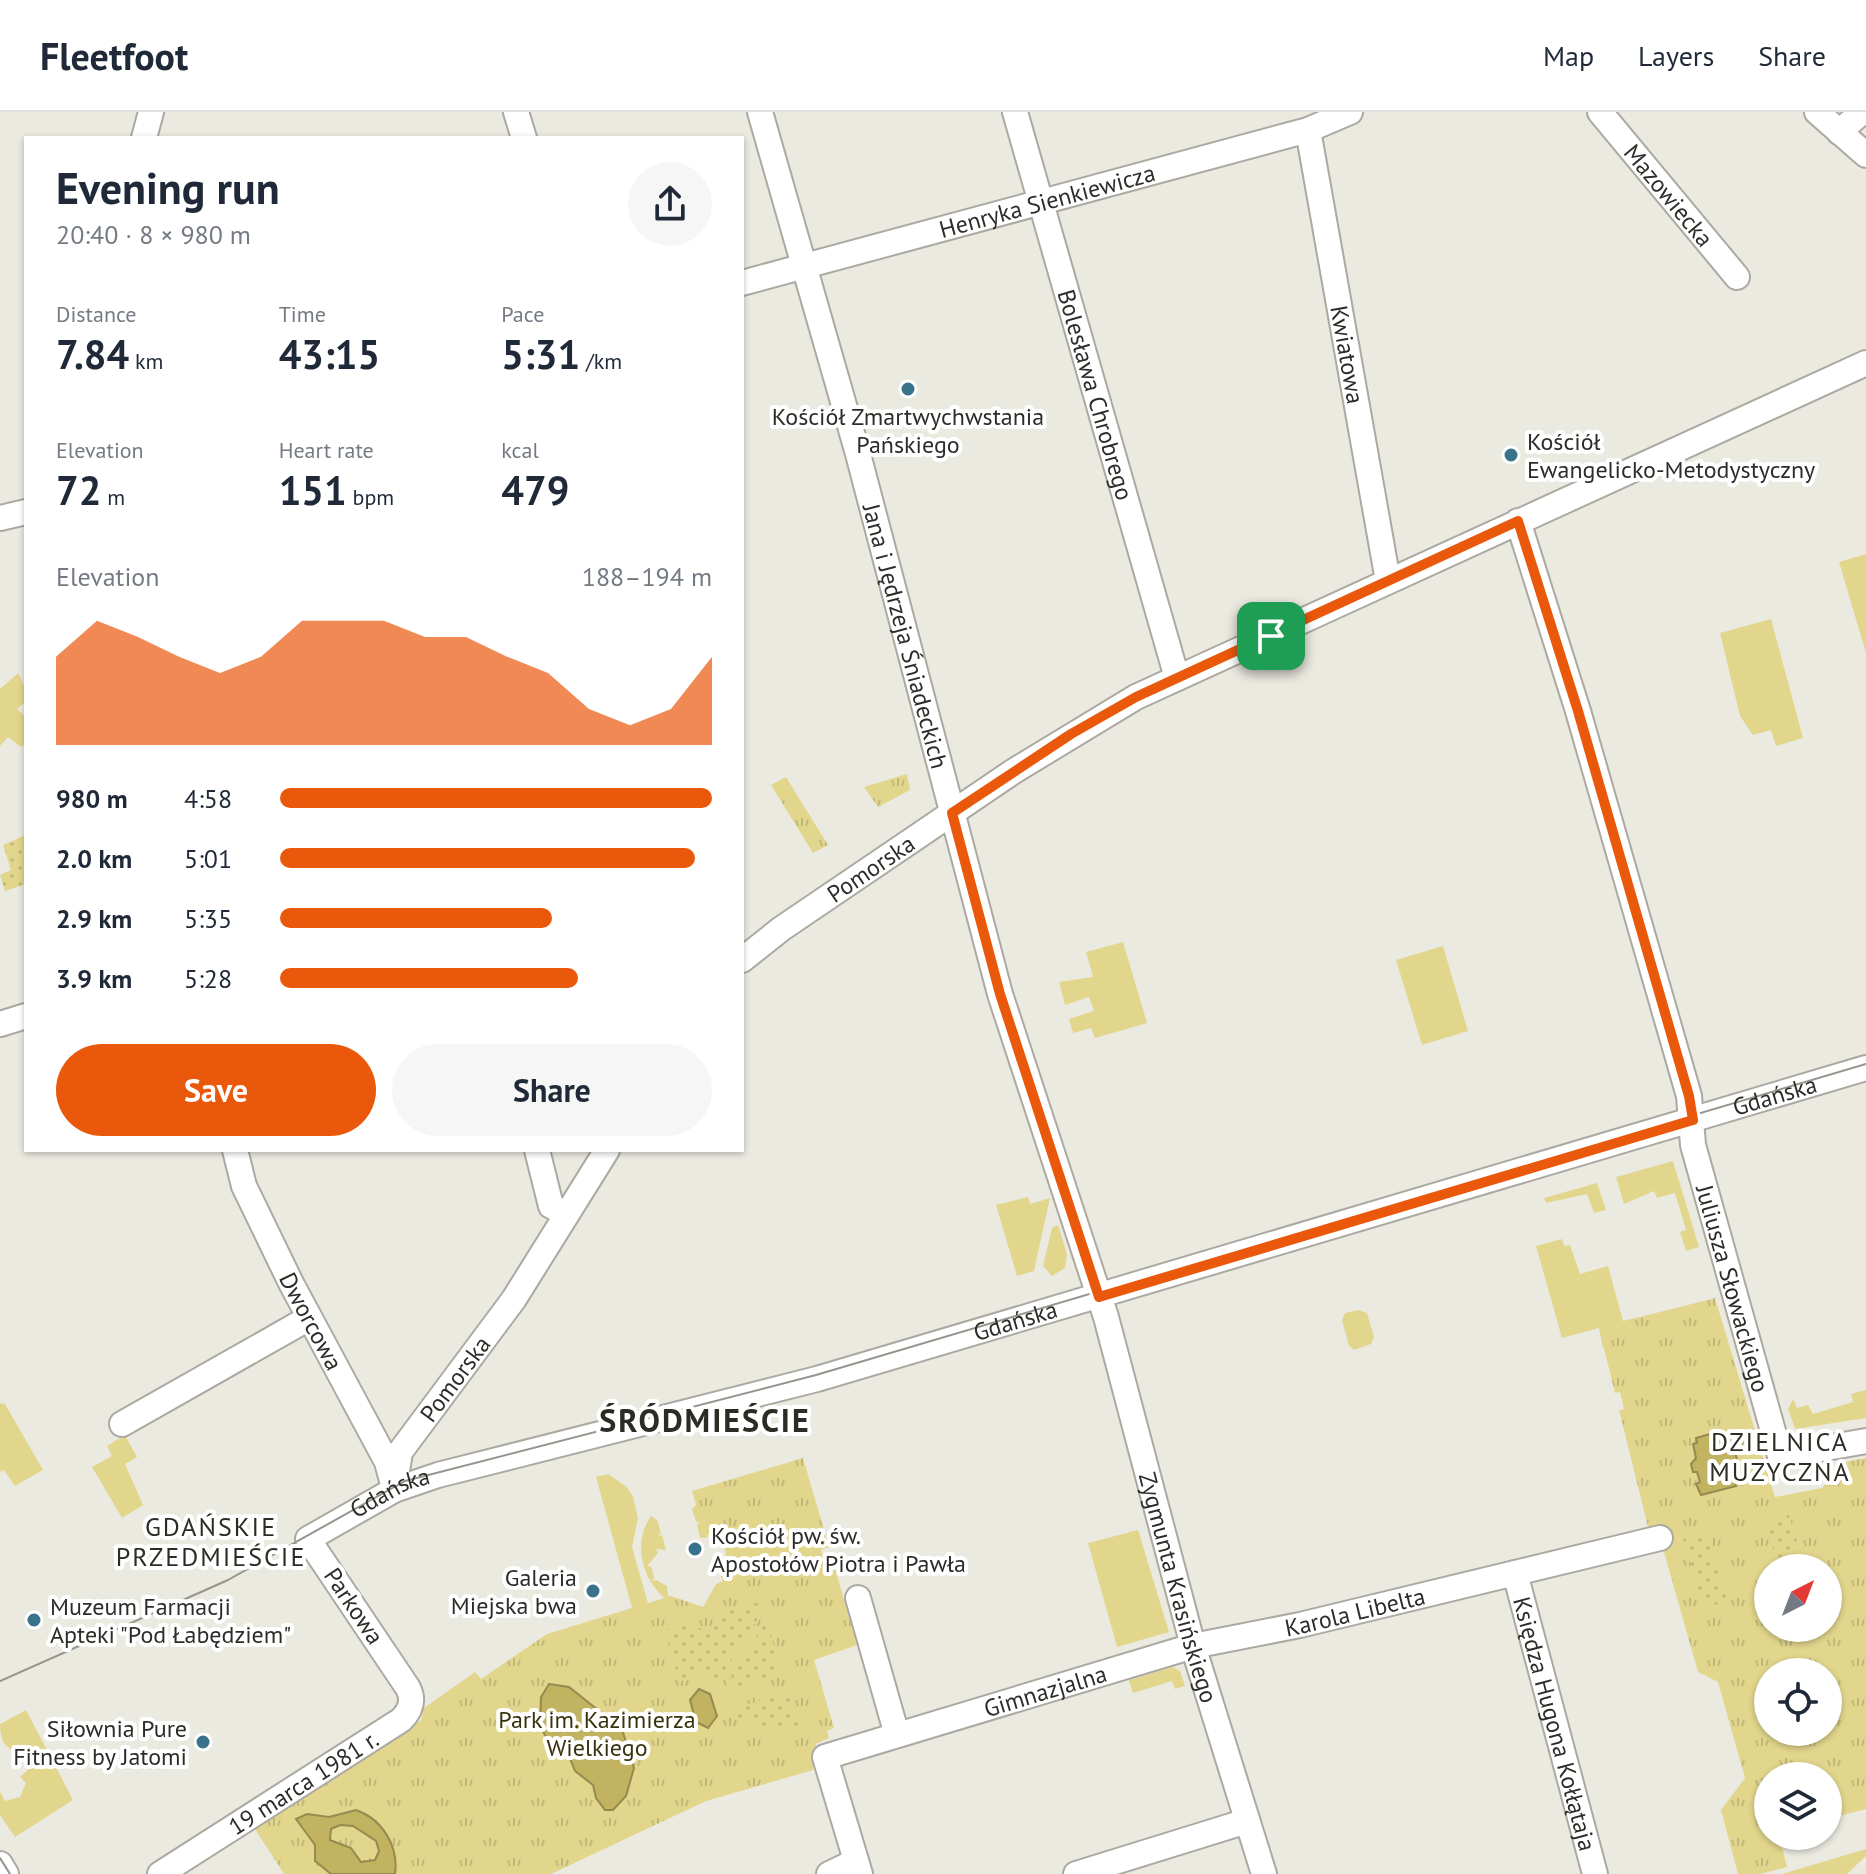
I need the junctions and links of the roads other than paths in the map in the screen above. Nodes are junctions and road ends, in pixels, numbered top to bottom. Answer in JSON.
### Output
{"nodes":[{"id":1,"x":151,"y":112,"type":"edge"},
{"id":2,"x":516,"y":112,"type":"edge"},
{"id":3,"x":760,"y":112,"type":"edge"},
{"id":4,"x":1015,"y":112,"type":"edge"},
{"id":5,"x":1350,"y":112,"type":"edge"},
{"id":6,"x":1600,"y":112,"type":"edge"},
{"id":7,"x":1817,"y":112,"type":"edge"},
{"id":8,"x":1862,"y":112,"type":"edge"},
{"id":9,"x":1308,"y":130,"type":"junction"},
{"id":10,"x":1839,"y":132,"type":"junction"},
{"id":11,"x":145,"y":136,"type":"edge"},
{"id":12,"x":523,"y":136,"type":"edge"},
{"id":13,"x":1866,"y":155,"type":"edge"},
{"id":14,"x":1043,"y":202,"type":"junction"},
{"id":15,"x":802,"y":265,"type":"junction"},
{"id":16,"x":1737,"y":277,"type":"dead end"},
{"id":17,"x":744,"y":282,"type":"edge"},
{"id":18,"x":1857,"y":367,"type":"edge"},
{"id":19,"x":24,"y":512,"type":"edge"},
{"id":20,"x":0,"y":518,"type":"edge"},
{"id":21,"x":1518,"y":521,"type":"junction"},
{"id":22,"x":1388,"y":581,"type":"junction"},
{"id":23,"x":1177,"y":678,"type":"junction"},
{"id":24,"x":952,"y":813,"type":"junction"},
{"id":25,"x":744,"y":958,"type":"edge"},
{"id":26,"x":24,"y":1017,"type":"edge"},
{"id":27,"x":0,"y":1024,"type":"edge"},
{"id":28,"x":1866,"y":1068,"type":"edge"},
{"id":29,"x":1693,"y":1120,"type":"junction"},
{"id":30,"x":236,"y":1152,"type":"edge"},
{"id":31,"x":537,"y":1152,"type":"edge"},
{"id":32,"x":606,"y":1152,"type":"edge"},
{"id":33,"x":566,"y":1214,"type":"junction"},
{"id":34,"x":1099,"y":1297,"type":"junction"},
{"id":35,"x":309,"y":1318,"type":"junction"},
{"id":36,"x":122,"y":1424,"type":"dead end"},
{"id":37,"x":1866,"y":1441,"type":"edge"},
{"id":38,"x":394,"y":1490,"type":"junction"},
{"id":39,"x":1660,"y":1538,"type":"dead end"},
{"id":40,"x":308,"y":1539,"type":"joint"},
{"id":41,"x":1515,"y":1573,"type":"junction"},
{"id":42,"x":858,"y":1598,"type":"dead end"},
{"id":43,"x":1193,"y":1646,"type":"junction"},
{"id":44,"x":398,"y":1673,"type":"joint"},
{"id":45,"x":897,"y":1735,"type":"junction"},
{"id":46,"x":1247,"y":1821,"type":"junction"},
{"id":47,"x":0,"y":1864,"type":"edge"},
{"id":48,"x":858,"y":1868,"type":"edge"},
{"id":49,"x":6,"y":1874,"type":"edge"},
{"id":50,"x":160,"y":1874,"type":"edge"},
{"id":51,"x":829,"y":1874,"type":"edge"},
{"id":52,"x":1076,"y":1874,"type":"edge"},
{"id":53,"x":1264,"y":1874,"type":"edge"},
{"id":54,"x":1595,"y":1874,"type":"edge"}],
"edges":[{"from":1,"to":11,"type":"street"},
{"from":2,"to":12,"type":"street"},
{"from":3,"to":15,"type":"street","name":"Jana i Jędrzeja Śniadeckich"},
{"from":4,"to":14,"type":"street","name":"Bolesława Chrobrego"},
{"from":5,"to":9,"type":"street","name":"Henryka Sienkiewicza"},
{"from":6,"to":16,"type":"street","name":"Mazowiecka"},
{"from":7,"to":10,"type":"street"},
{"from":8,"to":10,"type":"street"},
{"from":9,"to":14,"type":"street","name":"Henryka Sienkiewicza"},
{"from":9,"to":22,"type":"street","name":"Kwiatowa"},
{"from":10,"to":13,"type":"street"},
{"from":14,"to":15,"type":"street","name":"Henryka Sienkiewicza"},
{"from":14,"to":23,"type":"street","name":"Bolesława Chrobrego"},
{"from":15,"to":17,"type":"street","name":"Henryka Sienkiewicza"},
{"from":15,"to":24,"type":"street","name":"Jana i Jędrzeja Śniadeckich"},
{"from":18,"to":21,"type":"street","name":"Pomorska"},
{"from":19,"to":20,"type":"street"},
{"from":21,"to":22,"type":"street","name":"Pomorska"},
{"from":21,"to":29,"type":"street","name":"Juliusza Słowackiego"},
{"from":22,"to":23,"type":"street","name":"Pomorska"},
{"from":23,"to":24,"type":"street","name":"Pomorska"},
{"from":24,"to":25,"type":"street","name":"Pomorska"},
{"from":24,"to":34,"type":"street","name":"Jana i Jędrzeja Śniadeckich"},
{"from":26,"to":27,"type":"street"},
{"from":28,"to":29,"type":"street","name":"Gdańska"},
{"from":29,"to":34,"type":"street","name":"Gdańska"},
{"from":29,"to":37,"type":"street","name":"Juliusza Słowackiego"},
{"from":30,"to":35,"type":"street","name":"Dworcowa"},
{"from":31,"to":33,"type":"street"},
{"from":32,"to":33,"type":"street","name":"Pomorska"},
{"from":33,"to":38,"type":"street","name":"Pomorska"},
{"from":34,"to":38,"type":"street","name":"Gdańska"},
{"from":34,"to":43,"type":"street","name":"Zygmunta Krasińskiego"},
{"from":35,"to":36,"type":"street"},
{"from":35,"to":38,"type":"street","name":"Dworcowa"},
{"from":38,"to":40,"type":"street","name":"Gdańska"},
{"from":39,"to":41,"type":"street","name":"Karola Libelta"},
{"from":40,"to":44,"type":"street","name":"Parkowa"},
{"from":41,"to":43,"type":"street","name":"Karola Libelta"},
{"from":41,"to":54,"type":"street","name":"Księdza Hugona Kołłątaja"},
{"from":42,"to":45,"type":"street"},
{"from":43,"to":45,"type":"street","name":"Gimnazjalna"},
{"from":43,"to":46,"type":"street","name":"Zygmunta Krasińskiego"},
{"from":44,"to":50,"type":"street","name":"19 marca 1981 r."},
{"from":45,"to":48,"type":"street","name":"Gimnazjalna"},
{"from":46,"to":52,"type":"street"},
{"from":46,"to":53,"type":"street","name":"Zygmunta Krasińskiego"},
{"from":47,"to":49,"type":"street"},
{"from":48,"to":51,"type":"street"}]}
